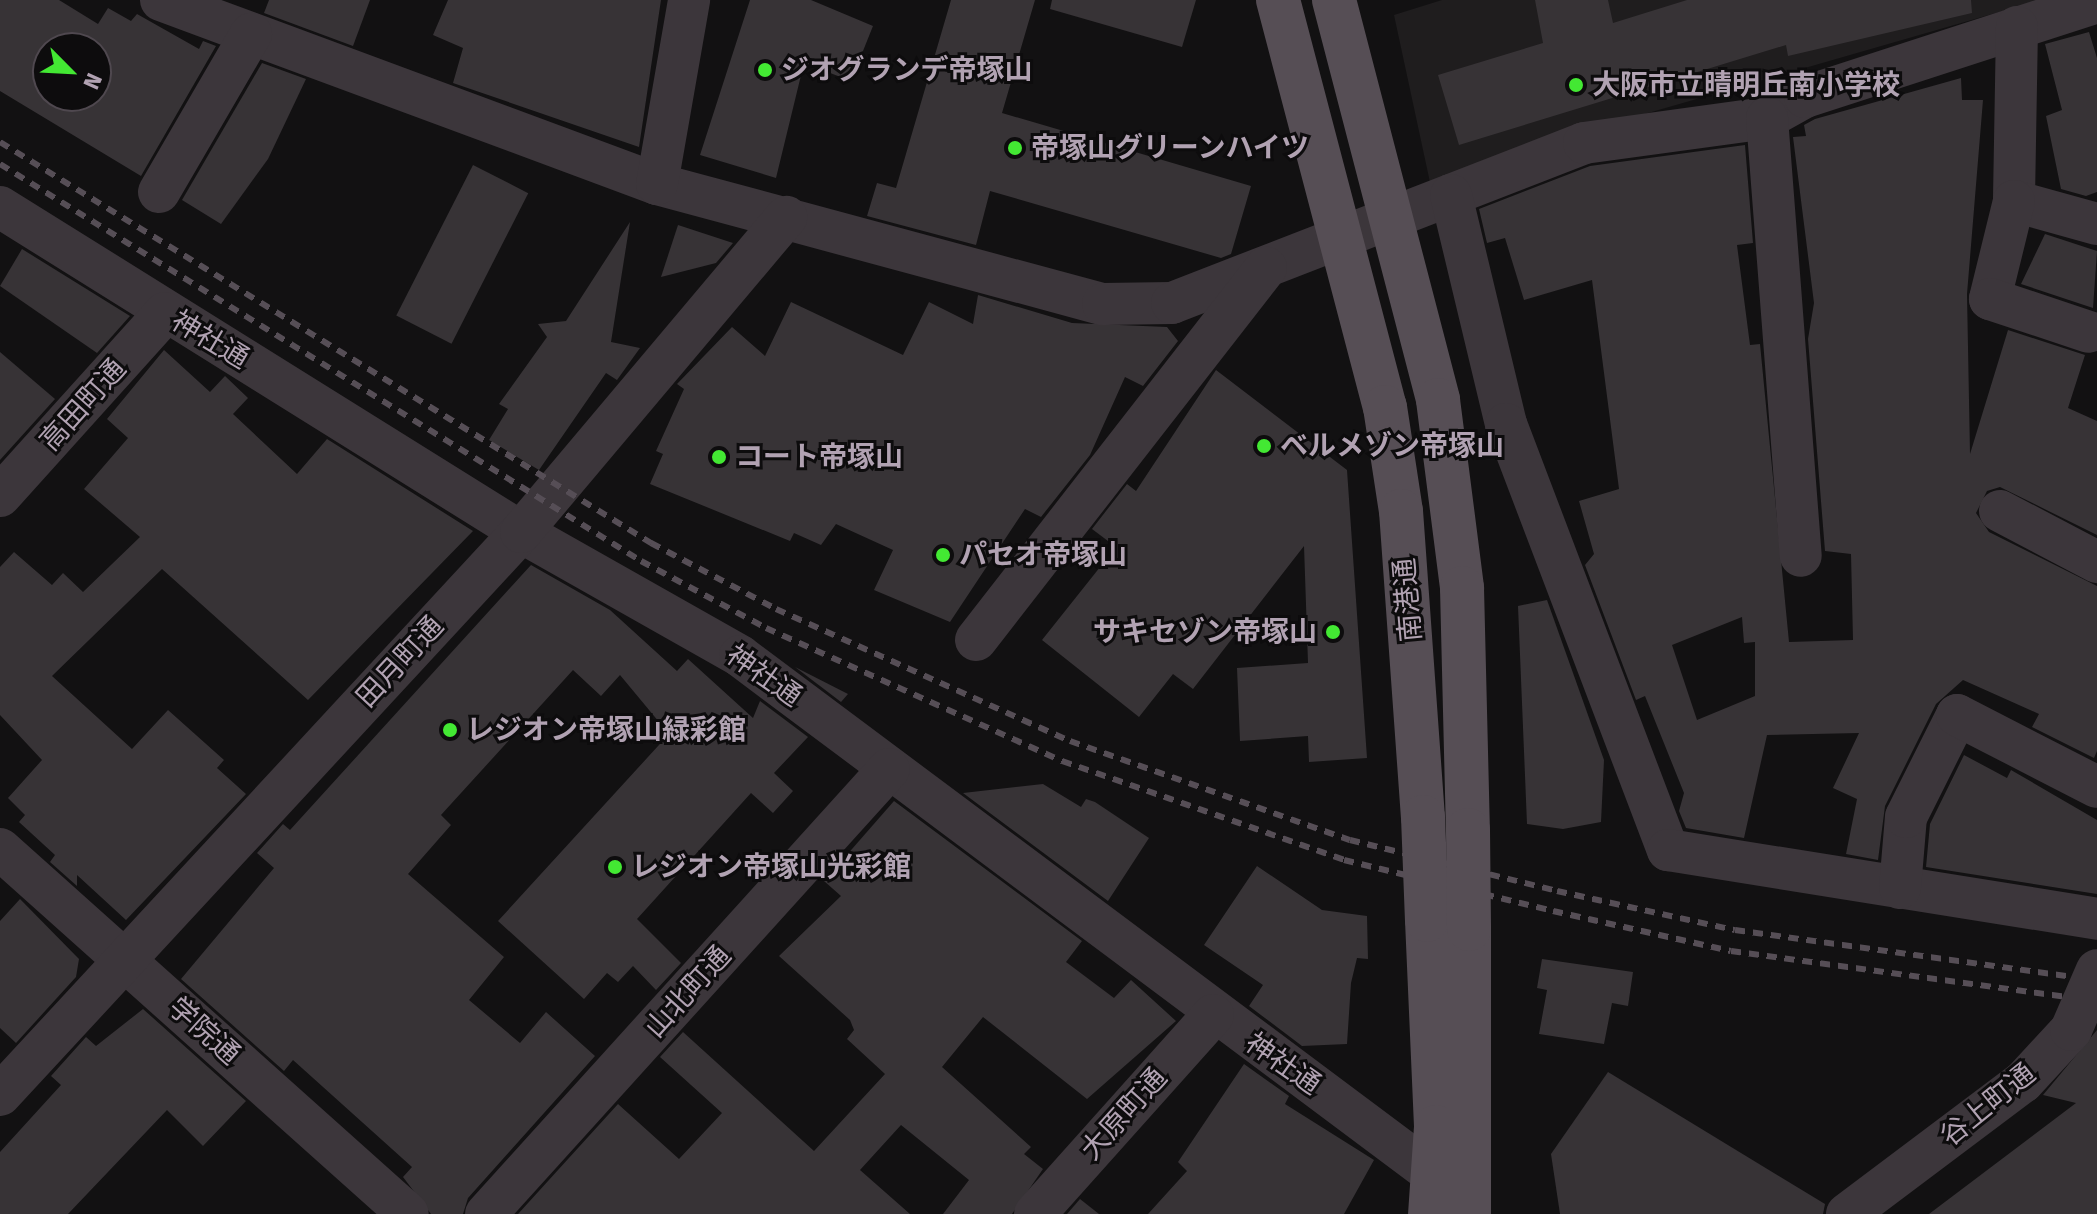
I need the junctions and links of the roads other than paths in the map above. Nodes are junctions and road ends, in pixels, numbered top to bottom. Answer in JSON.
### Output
{"nodes":[{"id":1,"x":161,"y":0,"type":"edge"},
{"id":2,"x":689,"y":0,"type":"edge"},
{"id":3,"x":1278,"y":0,"type":"edge"},
{"id":4,"x":1334,"y":0,"type":"edge"},
{"id":5,"x":2097,"y":2,"type":"edge"},
{"id":6,"x":244,"y":21,"type":"edge"},
{"id":7,"x":2017,"y":27,"type":"junction"},
{"id":8,"x":1767,"y":118,"type":"junction"},
{"id":9,"x":657,"y":184,"type":"junction"},
{"id":10,"x":159,"y":192,"type":"dead end"},
{"id":11,"x":1451,"y":195,"type":"junction"},
{"id":12,"x":2014,"y":201,"type":"junction"},
{"id":13,"x":0,"y":207,"type":"edge"},
{"id":14,"x":786,"y":217,"type":"junction"},
{"id":15,"x":1393,"y":217,"type":"junction"},
{"id":16,"x":2097,"y":224,"type":"edge"},
{"id":17,"x":1338,"y":238,"type":"junction"},
{"id":18,"x":1267,"y":266,"type":"junction"},
{"id":19,"x":165,"y":313,"type":"junction"},
{"id":20,"x":2089,"y":332,"type":"dead end"},
{"id":21,"x":0,"y":496,"type":"edge"},
{"id":22,"x":2000,"y":511,"type":"dead end"},
{"id":23,"x":521,"y":532,"type":"junction"},
{"id":24,"x":1801,"y":556,"type":"dead end"},
{"id":25,"x":2097,"y":562,"type":"edge"},
{"id":26,"x":976,"y":640,"type":"dead end"},
{"id":27,"x":889,"y":769,"type":"junction"},
{"id":28,"x":2097,"y":787,"type":"edge"},
{"id":29,"x":0,"y":849,"type":"edge"},
{"id":30,"x":1900,"y":888,"type":"junction"},
{"id":31,"x":2097,"y":919,"type":"edge"},
{"id":32,"x":124,"y":959,"type":"junction"},
{"id":33,"x":2097,"y":970,"type":"edge"},
{"id":34,"x":1213,"y":1015,"type":"junction"},
{"id":35,"x":0,"y":1095,"type":"edge"},
{"id":36,"x":1435,"y":1171,"type":"junction"},
{"id":37,"x":1462,"y":1212,"type":"edge"},
{"id":38,"x":408,"y":1214,"type":"edge"},
{"id":39,"x":486,"y":1214,"type":"edge"},
{"id":40,"x":1035,"y":1214,"type":"edge"},
{"id":41,"x":1847,"y":1214,"type":"edge"}],
"edges":[{"from":1,"to":6,"type":"street"},
{"from":2,"to":9,"type":"street"},
{"from":3,"to":17,"type":"main road","name":"南港通"},
{"from":4,"to":15,"type":"main road","name":"南港通"},
{"from":5,"to":7,"type":"street"},
{"from":6,"to":9,"type":"street"},
{"from":6,"to":10,"type":"street"},
{"from":7,"to":8,"type":"street"},
{"from":7,"to":12,"type":"street"},
{"from":8,"to":11,"type":"street"},
{"from":8,"to":24,"type":"street"},
{"from":9,"to":14,"type":"street"},
{"from":11,"to":15,"type":"street"},
{"from":11,"to":30,"type":"street"},
{"from":12,"to":16,"type":"street"},
{"from":12,"to":20,"type":"street"},
{"from":13,"to":19,"type":"street","name":"神社通"},
{"from":14,"to":18,"type":"street"},
{"from":14,"to":23,"type":"street","name":"田月町通"},
{"from":15,"to":17,"type":"street"},
{"from":15,"to":37,"type":"main road","name":"南港通","bridge":true},
{"from":17,"to":18,"type":"street"},
{"from":17,"to":36,"type":"main road","name":"南港通","bridge":true},
{"from":18,"to":26,"type":"street"},
{"from":19,"to":21,"type":"street","name":"高田町通"},
{"from":19,"to":23,"type":"street","name":"神社通"},
{"from":22,"to":25,"type":"street"},
{"from":23,"to":27,"type":"street","name":"神社通"},
{"from":23,"to":32,"type":"street","name":"田月町通"},
{"from":27,"to":34,"type":"street","name":"神社通"},
{"from":27,"to":39,"type":"street","name":"山北町通"},
{"from":28,"to":30,"type":"street"},
{"from":29,"to":32,"type":"street","name":"学院通"},
{"from":30,"to":31,"type":"street"},
{"from":32,"to":35,"type":"street","name":"田月町通"},
{"from":32,"to":38,"type":"street","name":"学院通"},
{"from":33,"to":41,"type":"street","name":"谷上町通","bridge":true},
{"from":34,"to":36,"type":"street","name":"神社通"},
{"from":34,"to":40,"type":"street","name":"大原町通"},
{"from":36,"to":37,"type":"main road","name":"南港通"}]}
